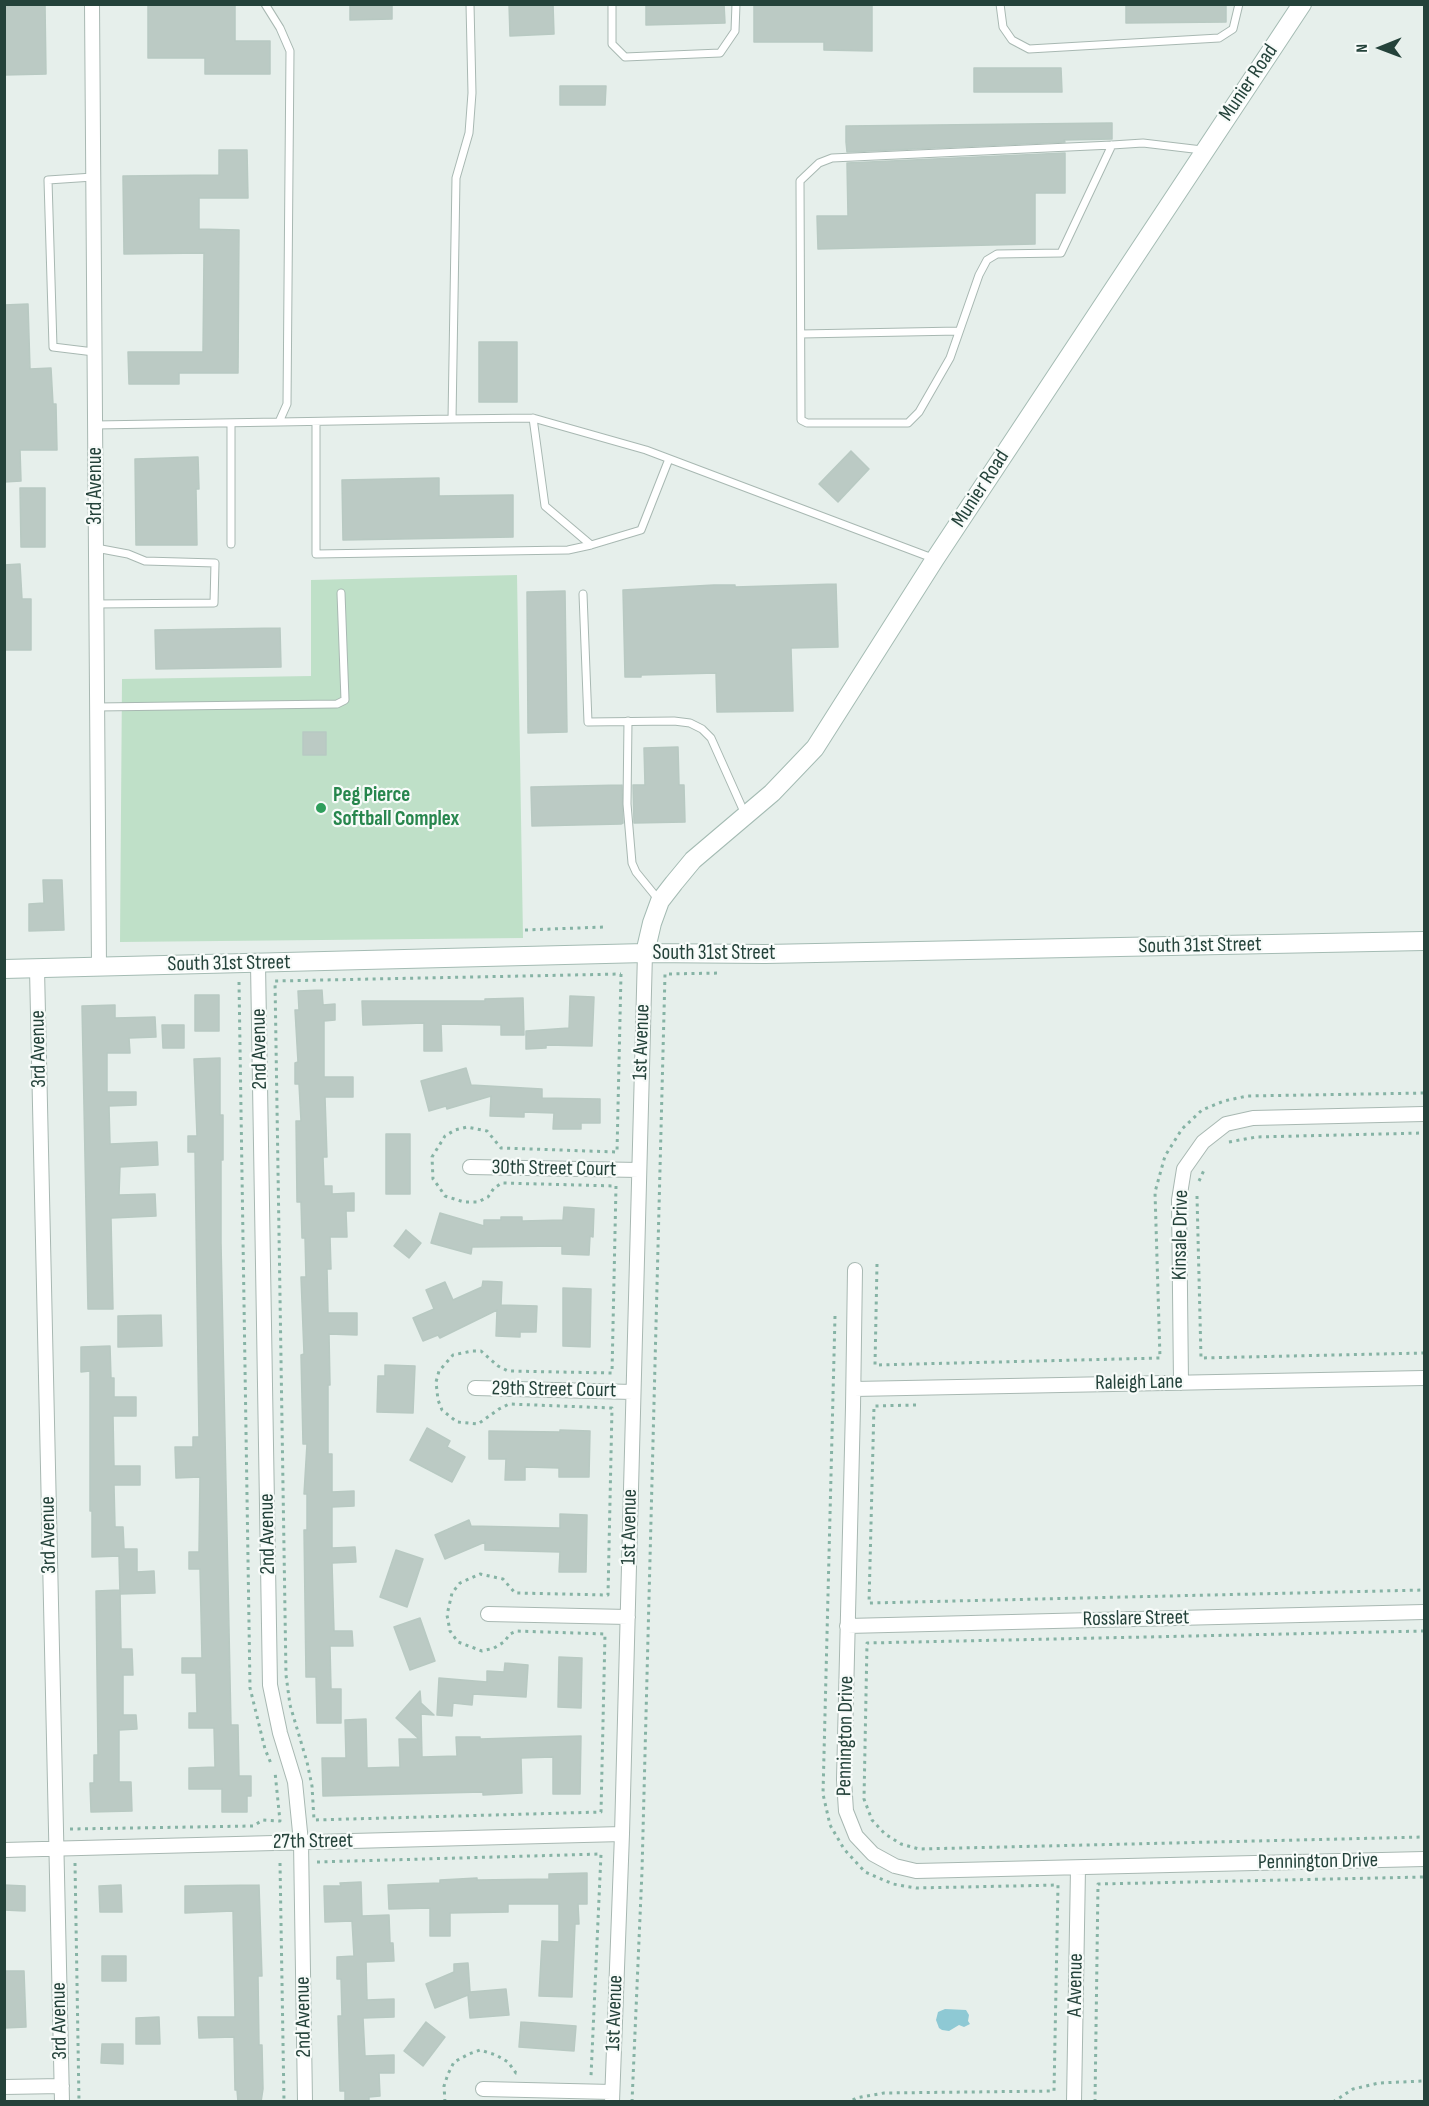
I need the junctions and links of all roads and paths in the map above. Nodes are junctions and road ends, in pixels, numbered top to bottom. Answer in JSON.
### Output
{"nodes":[{"id":1,"x":92,"y":4,"type":"edge"},
{"id":2,"x":265,"y":4,"type":"edge"},
{"id":3,"x":470,"y":4,"type":"edge"},
{"id":4,"x":612,"y":4,"type":"edge"},
{"id":5,"x":736,"y":4,"type":"edge"},
{"id":6,"x":1000,"y":4,"type":"edge"},
{"id":7,"x":1239,"y":4,"type":"edge"},
{"id":8,"x":1302,"y":4,"type":"edge"},
{"id":9,"x":1112,"y":145,"type":"junction"},
{"id":10,"x":1204,"y":150,"type":"junction"},
{"id":11,"x":93,"y":177,"type":"junction"},
{"id":12,"x":959,"y":331,"type":"junction"},
{"id":13,"x":801,"y":334,"type":"junction"},
{"id":14,"x":94,"y":352,"type":"junction"},
{"id":15,"x":533,"y":418,"type":"junction"},
{"id":16,"x":452,"y":419,"type":"junction"},
{"id":17,"x":279,"y":422,"type":"junction"},
{"id":18,"x":316,"y":422,"type":"junction"},
{"id":19,"x":231,"y":423,"type":"junction"},
{"id":20,"x":95,"y":425,"type":"junction"},
{"id":21,"x":669,"y":459,"type":"junction"},
{"id":22,"x":231,"y":544,"type":"dead end"},
{"id":23,"x":591,"y":545,"type":"junction"},
{"id":24,"x":96,"y":548,"type":"junction"},
{"id":25,"x":935,"y":559,"type":"junction"},
{"id":26,"x":341,"y":593,"type":"dead end"},
{"id":27,"x":583,"y":594,"type":"dead end"},
{"id":28,"x":96,"y":604,"type":"junction"},
{"id":29,"x":97,"y":706,"type":"junction"},
{"id":30,"x":628,"y":721,"type":"junction"},
{"id":31,"x":746,"y":817,"type":"junction"},
{"id":32,"x":660,"y":901,"type":"junction"},
{"id":33,"x":604,"y":927,"type":"dead end"},
{"id":34,"x":525,"y":930,"type":"dead end"},
{"id":35,"x":1425,"y":941,"type":"edge"},
{"id":36,"x":645,"y":953,"type":"junction"},
{"id":37,"x":258,"y":964,"type":"junction"},
{"id":38,"x":99,"y":967,"type":"junction"},
{"id":39,"x":4,"y":969,"type":"edge"},
{"id":40,"x":38,"y":969,"type":"junction"},
{"id":41,"x":724,"y":973,"type":"dead end"},
{"id":42,"x":239,"y":982,"type":"dead end"},
{"id":43,"x":1425,"y":1093,"type":"edge"},
{"id":44,"x":1425,"y":1114,"type":"edge"},
{"id":45,"x":1425,"y":1133,"type":"edge"},
{"id":46,"x":1224,"y":1143,"type":"dead end"},
{"id":47,"x":1209,"y":1160,"type":"dead end"},
{"id":48,"x":470,"y":1167,"type":"dead end"},
{"id":49,"x":639,"y":1170,"type":"junction"},
{"id":50,"x":877,"y":1264,"type":"dead end"},
{"id":51,"x":855,"y":1270,"type":"dead end"},
{"id":52,"x":835,"y":1316,"type":"dead end"},
{"id":53,"x":1425,"y":1353,"type":"edge"},
{"id":54,"x":1425,"y":1378,"type":"edge"},
{"id":55,"x":1181,"y":1383,"type":"junction"},
{"id":56,"x":475,"y":1388,"type":"dead end"},
{"id":57,"x":854,"y":1389,"type":"junction"},
{"id":58,"x":633,"y":1392,"type":"junction"},
{"id":59,"x":874,"y":1406,"type":"dead end"},
{"id":60,"x":1425,"y":1590,"type":"edge"},
{"id":61,"x":1425,"y":1612,"type":"edge"},
{"id":62,"x":488,"y":1614,"type":"dead end"},
{"id":63,"x":628,"y":1617,"type":"junction"},
{"id":64,"x":848,"y":1626,"type":"junction"},
{"id":65,"x":1425,"y":1631,"type":"edge"},
{"id":66,"x":63,"y":1830,"type":"dead end"},
{"id":67,"x":622,"y":1834,"type":"junction"},
{"id":68,"x":1425,"y":1837,"type":"edge"},
{"id":69,"x":301,"y":1842,"type":"junction"},
{"id":70,"x":55,"y":1848,"type":"junction"},
{"id":71,"x":4,"y":1850,"type":"edge"},
{"id":72,"x":1425,"y":1859,"type":"edge"},
{"id":73,"x":75,"y":1862,"type":"dead end"},
{"id":74,"x":314,"y":1862,"type":"dead end"},
{"id":75,"x":280,"y":1863,"type":"dead end"},
{"id":76,"x":1078,"y":1868,"type":"junction"},
{"id":77,"x":1425,"y":1877,"type":"edge"},
{"id":78,"x":526,"y":2074,"type":"dead end"},
{"id":79,"x":591,"y":2079,"type":"dead end"},
{"id":80,"x":1425,"y":2081,"type":"edge"},
{"id":81,"x":62,"y":2086,"type":"junction"},
{"id":82,"x":4,"y":2087,"type":"edge"},
{"id":83,"x":483,"y":2089,"type":"dead end"},
{"id":84,"x":612,"y":2097,"type":"edge"},
{"id":85,"x":62,"y":2102,"type":"edge"},
{"id":86,"x":79,"y":2102,"type":"edge"},
{"id":87,"x":284,"y":2102,"type":"edge"},
{"id":88,"x":305,"y":2102,"type":"edge"},
{"id":89,"x":445,"y":2102,"type":"edge"},
{"id":90,"x":632,"y":2102,"type":"edge"},
{"id":91,"x":850,"y":2102,"type":"edge"},
{"id":92,"x":1074,"y":2102,"type":"edge"},
{"id":93,"x":1095,"y":2102,"type":"edge"},
{"id":94,"x":1333,"y":2102,"type":"edge"}],
"edges":[{"from":1,"to":11,"type":"street","name":"3rd Avenue"},
{"from":2,"to":17,"type":"lane"},
{"from":3,"to":16,"type":"lane"},
{"from":4,"to":5,"type":"lane"},
{"from":6,"to":7,"type":"lane"},
{"from":8,"to":10,"type":"street","name":"Munier Road"},
{"from":9,"to":10,"type":"lane"},
{"from":9,"to":12,"type":"lane"},
{"from":9,"to":13,"type":"lane"},
{"from":10,"to":25,"type":"street","name":"Munier Road"},
{"from":11,"to":14,"type":"street","name":"3rd Avenue"},
{"from":11,"to":14,"type":"lane"},
{"from":12,"to":13,"type":"lane"},
{"from":12,"to":13,"type":"lane"},
{"from":14,"to":20,"type":"street","name":"3rd Avenue"},
{"from":15,"to":16,"type":"lane"},
{"from":15,"to":21,"type":"lane"},
{"from":15,"to":23,"type":"lane"},
{"from":16,"to":18,"type":"lane"},
{"from":17,"to":18,"type":"lane"},
{"from":17,"to":19,"type":"lane"},
{"from":18,"to":23,"type":"lane"},
{"from":19,"to":20,"type":"lane"},
{"from":19,"to":22,"type":"lane"},
{"from":20,"to":24,"type":"street","name":"3rd Avenue"},
{"from":21,"to":23,"type":"lane"},
{"from":21,"to":25,"type":"lane"},
{"from":24,"to":28,"type":"street","name":"3rd Avenue"},
{"from":24,"to":28,"type":"lane"},
{"from":25,"to":31,"type":"street","name":"Munier Road"},
{"from":26,"to":29,"type":"lane"},
{"from":27,"to":30,"type":"lane"},
{"from":28,"to":29,"type":"street","name":"3rd Avenue"},
{"from":29,"to":38,"type":"street","name":"3rd Avenue"},
{"from":30,"to":31,"type":"lane"},
{"from":30,"to":32,"type":"lane"},
{"from":31,"to":32,"type":"street","name":"Munier Road"},
{"from":32,"to":36,"type":"street","name":"Munier Road"},
{"from":33,"to":34,"type":"path"},
{"from":35,"to":36,"type":"street","name":"South 31st Street"},
{"from":36,"to":37,"type":"street","name":"South 31st Street"},
{"from":36,"to":49,"type":"street","name":"1st Avenue"},
{"from":37,"to":38,"type":"street","name":"South 31st Street"},
{"from":37,"to":69,"type":"street","name":"2nd Avenue"},
{"from":38,"to":40,"type":"street","name":"South 31st Street"},
{"from":39,"to":40,"type":"street","name":"South 31st Street"},
{"from":40,"to":70,"type":"street","name":"3rd Avenue"},
{"from":41,"to":90,"type":"path"},
{"from":42,"to":66,"type":"path"},
{"from":43,"to":50,"type":"path"},
{"from":44,"to":55,"type":"street","name":"Kinsale Drive"},
{"from":45,"to":46,"type":"path"},
{"from":47,"to":53,"type":"path"},
{"from":48,"to":49,"type":"street","name":"30th Street Court"},
{"from":49,"to":58,"type":"street","name":"1st Avenue"},
{"from":51,"to":57,"type":"street","name":"Pennington Drive"},
{"from":52,"to":91,"type":"path"},
{"from":54,"to":55,"type":"street","name":"Raleigh Lane"},
{"from":55,"to":57,"type":"street","name":"Raleigh Lane"},
{"from":56,"to":58,"type":"street","name":"29th Street Court"},
{"from":57,"to":64,"type":"street","name":"Pennington Drive"},
{"from":58,"to":63,"type":"street","name":"1st Avenue"},
{"from":59,"to":60,"type":"path"},
{"from":61,"to":64,"type":"street","name":"Rosslare Street"},
{"from":62,"to":63,"type":"street"},
{"from":63,"to":67,"type":"street","name":"1st Avenue"},
{"from":64,"to":76,"type":"street","name":"Pennington Drive"},
{"from":65,"to":68,"type":"path"},
{"from":67,"to":69,"type":"street","name":"27th Street"},
{"from":67,"to":84,"type":"street","name":"1st Avenue"},
{"from":69,"to":70,"type":"street","name":"27th Street"},
{"from":69,"to":88,"type":"street","name":"2nd Avenue"},
{"from":70,"to":71,"type":"street","name":"27th Street"},
{"from":70,"to":81,"type":"street","name":"3rd Avenue"},
{"from":72,"to":76,"type":"street","name":"Pennington Drive"},
{"from":73,"to":86,"type":"path"},
{"from":74,"to":79,"type":"path"},
{"from":75,"to":87,"type":"path"},
{"from":76,"to":92,"type":"street","name":"A Avenue"},
{"from":77,"to":93,"type":"path"},
{"from":78,"to":89,"type":"path"},
{"from":80,"to":94,"type":"path"},
{"from":81,"to":82,"type":"street"},
{"from":81,"to":85,"type":"street","name":"3rd Avenue"},
{"from":83,"to":84,"type":"street"}]}
